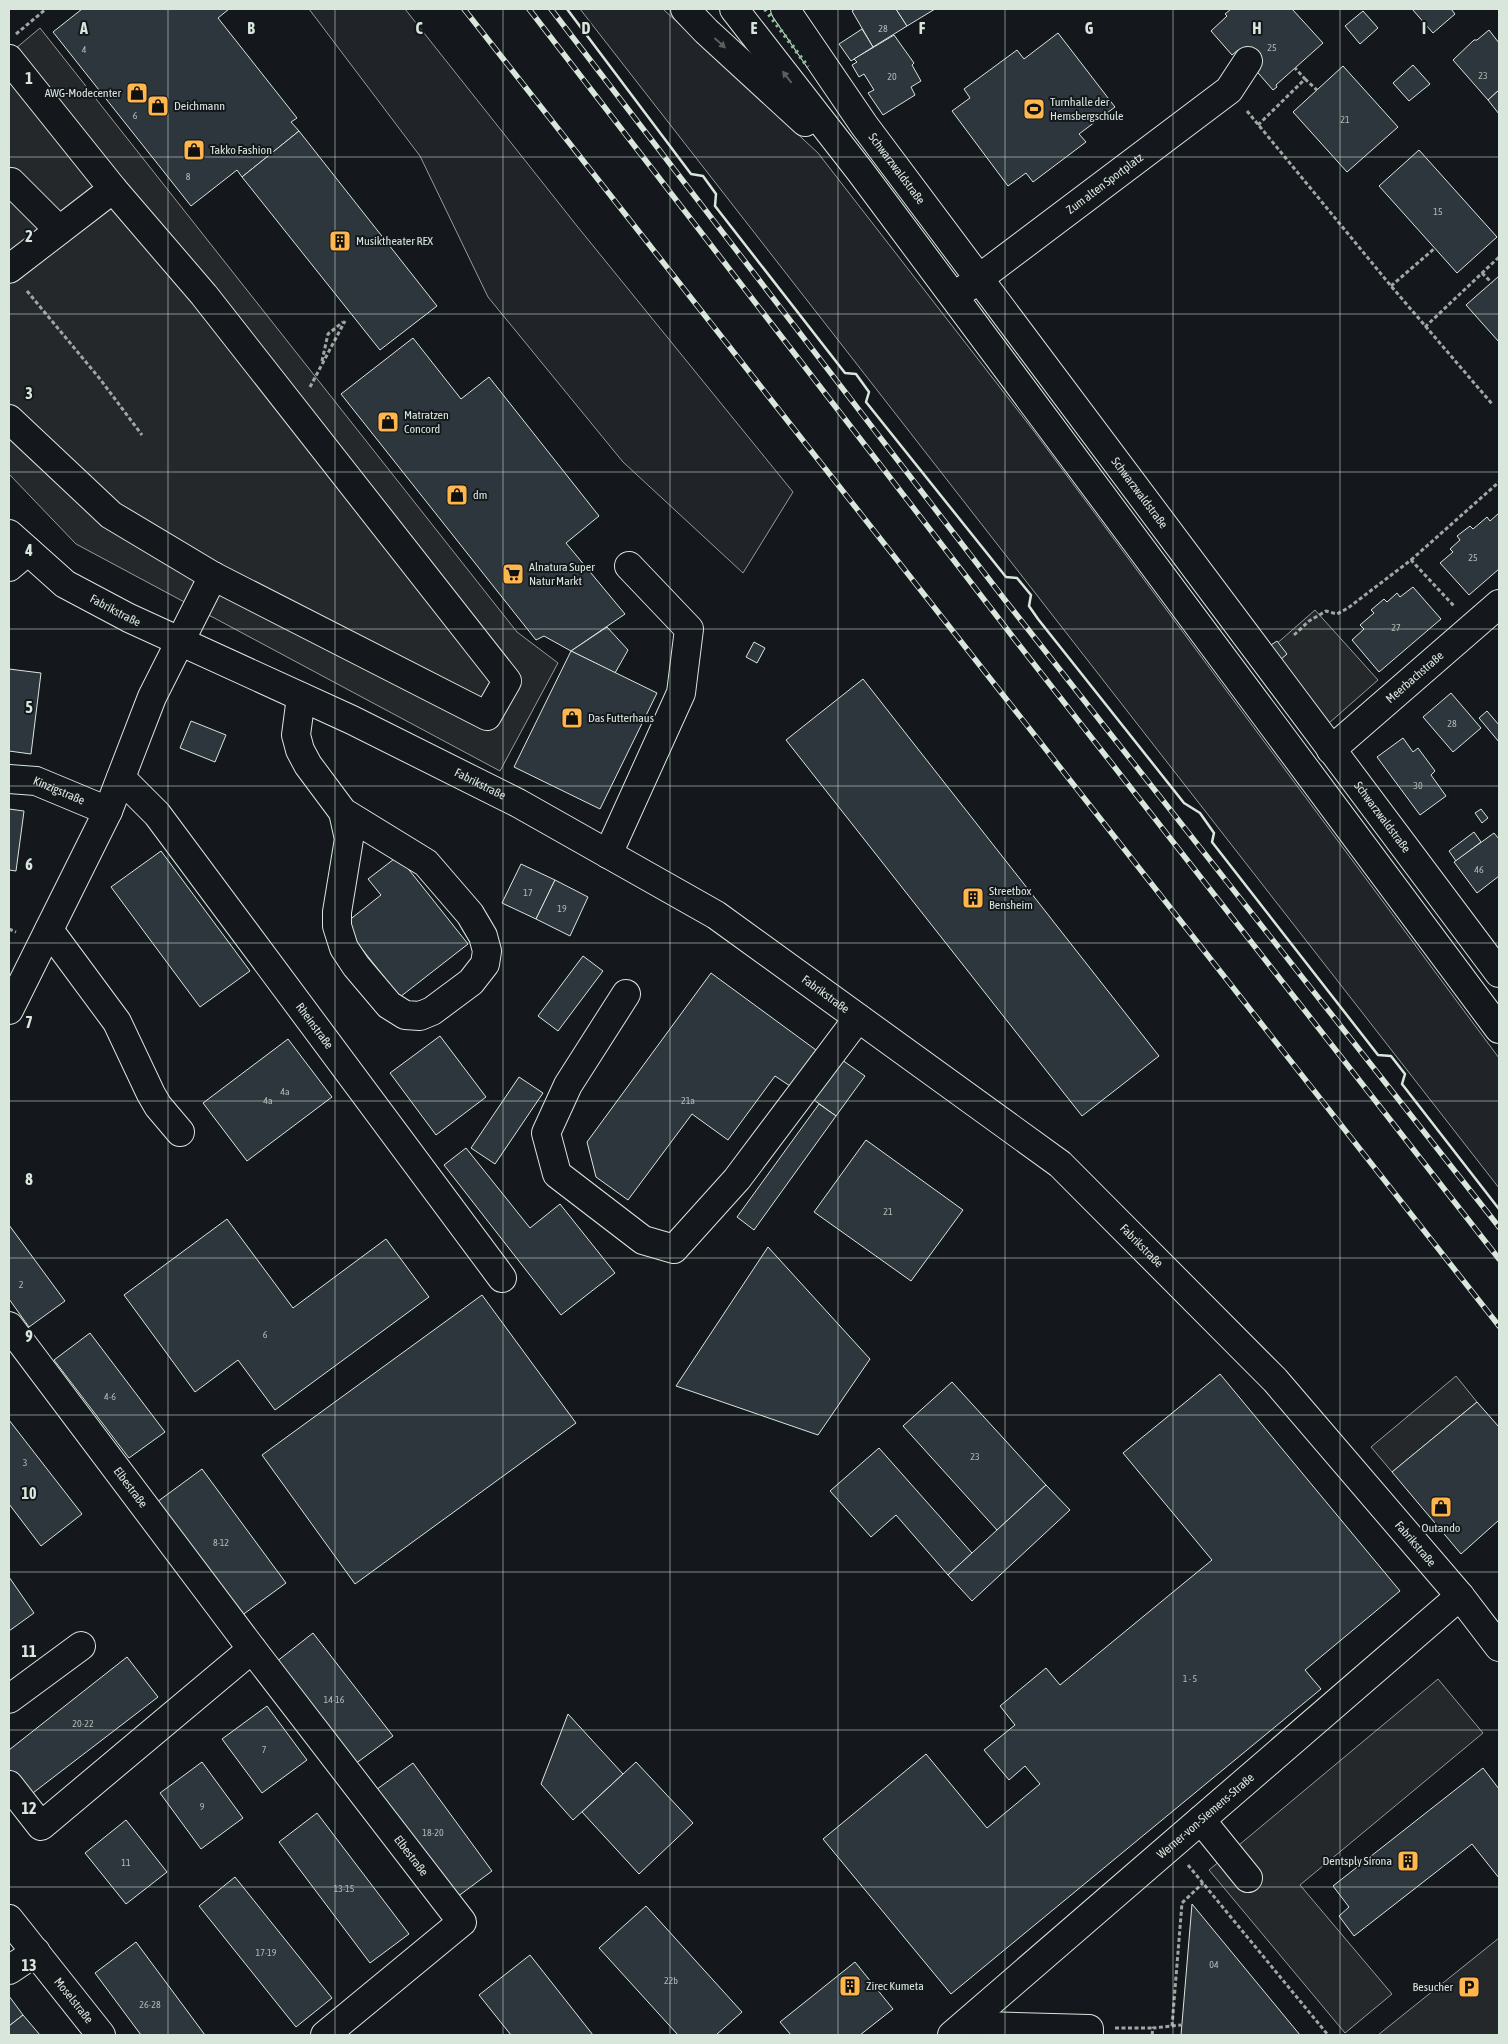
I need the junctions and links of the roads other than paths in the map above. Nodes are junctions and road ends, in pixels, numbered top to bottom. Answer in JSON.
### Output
{"nodes":[{"id":1,"x":685,"y":9,"type":"edge"},
{"id":2,"x":734,"y":9,"type":"edge"},
{"id":3,"x":785,"y":9,"type":"edge"},
{"id":4,"x":1248,"y":61,"type":"dead end"},
{"id":5,"x":12,"y":70,"type":"edge"},
{"id":6,"x":860,"y":172,"type":"junction"},
{"id":7,"x":10,"y":182,"type":"edge"},
{"id":8,"x":113,"y":189,"type":"junction"},
{"id":9,"x":59,"y":230,"type":"junction"},
{"id":10,"x":9,"y":269,"type":"edge"},
{"id":11,"x":979,"y":279,"type":"junction"},
{"id":12,"x":953,"y":297,"type":"junction"},
{"id":13,"x":9,"y":419,"type":"edge"},
{"id":14,"x":15,"y":551,"type":"edge"},
{"id":15,"x":629,"y":566,"type":"dead end"},
{"id":16,"x":213,"y":576,"type":"junction"},
{"id":17,"x":1499,"y":604,"type":"edge"},
{"id":18,"x":179,"y":642,"type":"junction"},
{"id":19,"x":301,"y":697,"type":"junction"},
{"id":20,"x":1331,"y":750,"type":"junction"},
{"id":21,"x":121,"y":778,"type":"junction"},
{"id":22,"x":9,"y":779,"type":"edge"},
{"id":23,"x":108,"y":812,"type":"junction"},
{"id":24,"x":344,"y":812,"type":"junction"},
{"id":25,"x":608,"y":854,"type":"junction"},
{"id":26,"x":48,"y":930,"type":"junction"},
{"id":27,"x":1499,"y":973,"type":"edge"},
{"id":28,"x":626,"y":994,"type":"dead end"},
{"id":29,"x":9,"y":1010,"type":"edge"},
{"id":30,"x":858,"y":1018,"type":"junction"},
{"id":31,"x":1499,"y":1029,"type":"edge"},
{"id":32,"x":180,"y":1132,"type":"dead end"},
{"id":33,"x":502,"y":1278,"type":"dead end"},
{"id":34,"x":9,"y":1326,"type":"edge"},
{"id":35,"x":1460,"y":1596,"type":"junction"},
{"id":36,"x":81,"y":1646,"type":"dead end"},
{"id":37,"x":1499,"y":1647,"type":"edge"},
{"id":38,"x":252,"y":1649,"type":"junction"},
{"id":39,"x":9,"y":1699,"type":"edge"},
{"id":40,"x":9,"y":1785,"type":"edge"},
{"id":41,"x":1201,"y":1820,"type":"junction"},
{"id":42,"x":1248,"y":1878,"type":"dead end"},
{"id":43,"x":9,"y":1919,"type":"edge"},
{"id":44,"x":36,"y":1952,"type":"junction"},
{"id":45,"x":9,"y":1970,"type":"edge"},
{"id":46,"x":984,"y":2026,"type":"dead end"},
{"id":47,"x":1089,"y":2032,"type":"edge"},
{"id":48,"x":101,"y":2035,"type":"edge"},
{"id":49,"x":325,"y":2035,"type":"edge"},
{"id":50,"x":952,"y":2035,"type":"edge"}],
"edges":[{"from":1,"to":6,"type":"street","one_way":true},
{"from":6,"to":2,"type":"street","one_way":true},
{"from":3,"to":11,"type":"street","name":"Schwarzwaldstraße"},
{"from":4,"to":11,"type":"street","name":"Zum alten Sportplatz"},
{"from":5,"to":8,"type":"street"},
{"from":6,"to":12,"type":"street"},
{"from":7,"to":9,"type":"street"},
{"from":8,"to":9,"type":"street"},
{"from":8,"to":16,"type":"street"},
{"from":9,"to":10,"type":"street"},
{"from":11,"to":12,"type":"street","name":"Zum alten Sportplatz"},
{"from":11,"to":20,"type":"street","name":"Schwarzwaldstraße"},
{"from":12,"to":31,"type":"street"},
{"from":13,"to":16,"type":"street"},
{"from":14,"to":18,"type":"street","name":"Fabrikstraße"},
{"from":15,"to":25,"type":"street"},
{"from":16,"to":18,"type":"street"},
{"from":17,"to":20,"type":"street","name":"Meerbachstraße"},
{"from":18,"to":19,"type":"street","name":"Fabrikstraße"},
{"from":18,"to":21,"type":"street"},
{"from":19,"to":24,"type":"street"},
{"from":19,"to":25,"type":"street","name":"Fabrikstraße"},
{"from":20,"to":27,"type":"street","name":"Schwarzwaldstraße"},
{"from":21,"to":23,"type":"street"},
{"from":21,"to":33,"type":"street","name":"Rheinstraße"},
{"from":22,"to":23,"type":"street","name":"Kinzigstraße"},
{"from":23,"to":26,"type":"street"},
{"from":24,"to":24,"type":"street"},
{"from":25,"to":30,"type":"street","name":"Fabrikstraße"},
{"from":26,"to":29,"type":"street"},
{"from":26,"to":32,"type":"street"},
{"from":28,"to":30,"type":"street"},
{"from":30,"to":35,"type":"street","name":"Fabrikstraße"},
{"from":34,"to":38,"type":"street","name":"Elbestraße"},
{"from":35,"to":37,"type":"street","name":"Fabrikstraße"},
{"from":35,"to":41,"type":"street","name":"Werner-von-Siemens-Straße"},
{"from":36,"to":39,"type":"street"},
{"from":38,"to":40,"type":"street"},
{"from":38,"to":49,"type":"street","name":"Elbestraße"},
{"from":41,"to":42,"type":"street"},
{"from":41,"to":50,"type":"street","name":"Werner-von-Siemens-Straße"},
{"from":43,"to":44,"type":"street","name":"Moselstraße"},
{"from":44,"to":45,"type":"street"},
{"from":44,"to":48,"type":"street","name":"Moselstraße"},
{"from":46,"to":47,"type":"street"}]}
